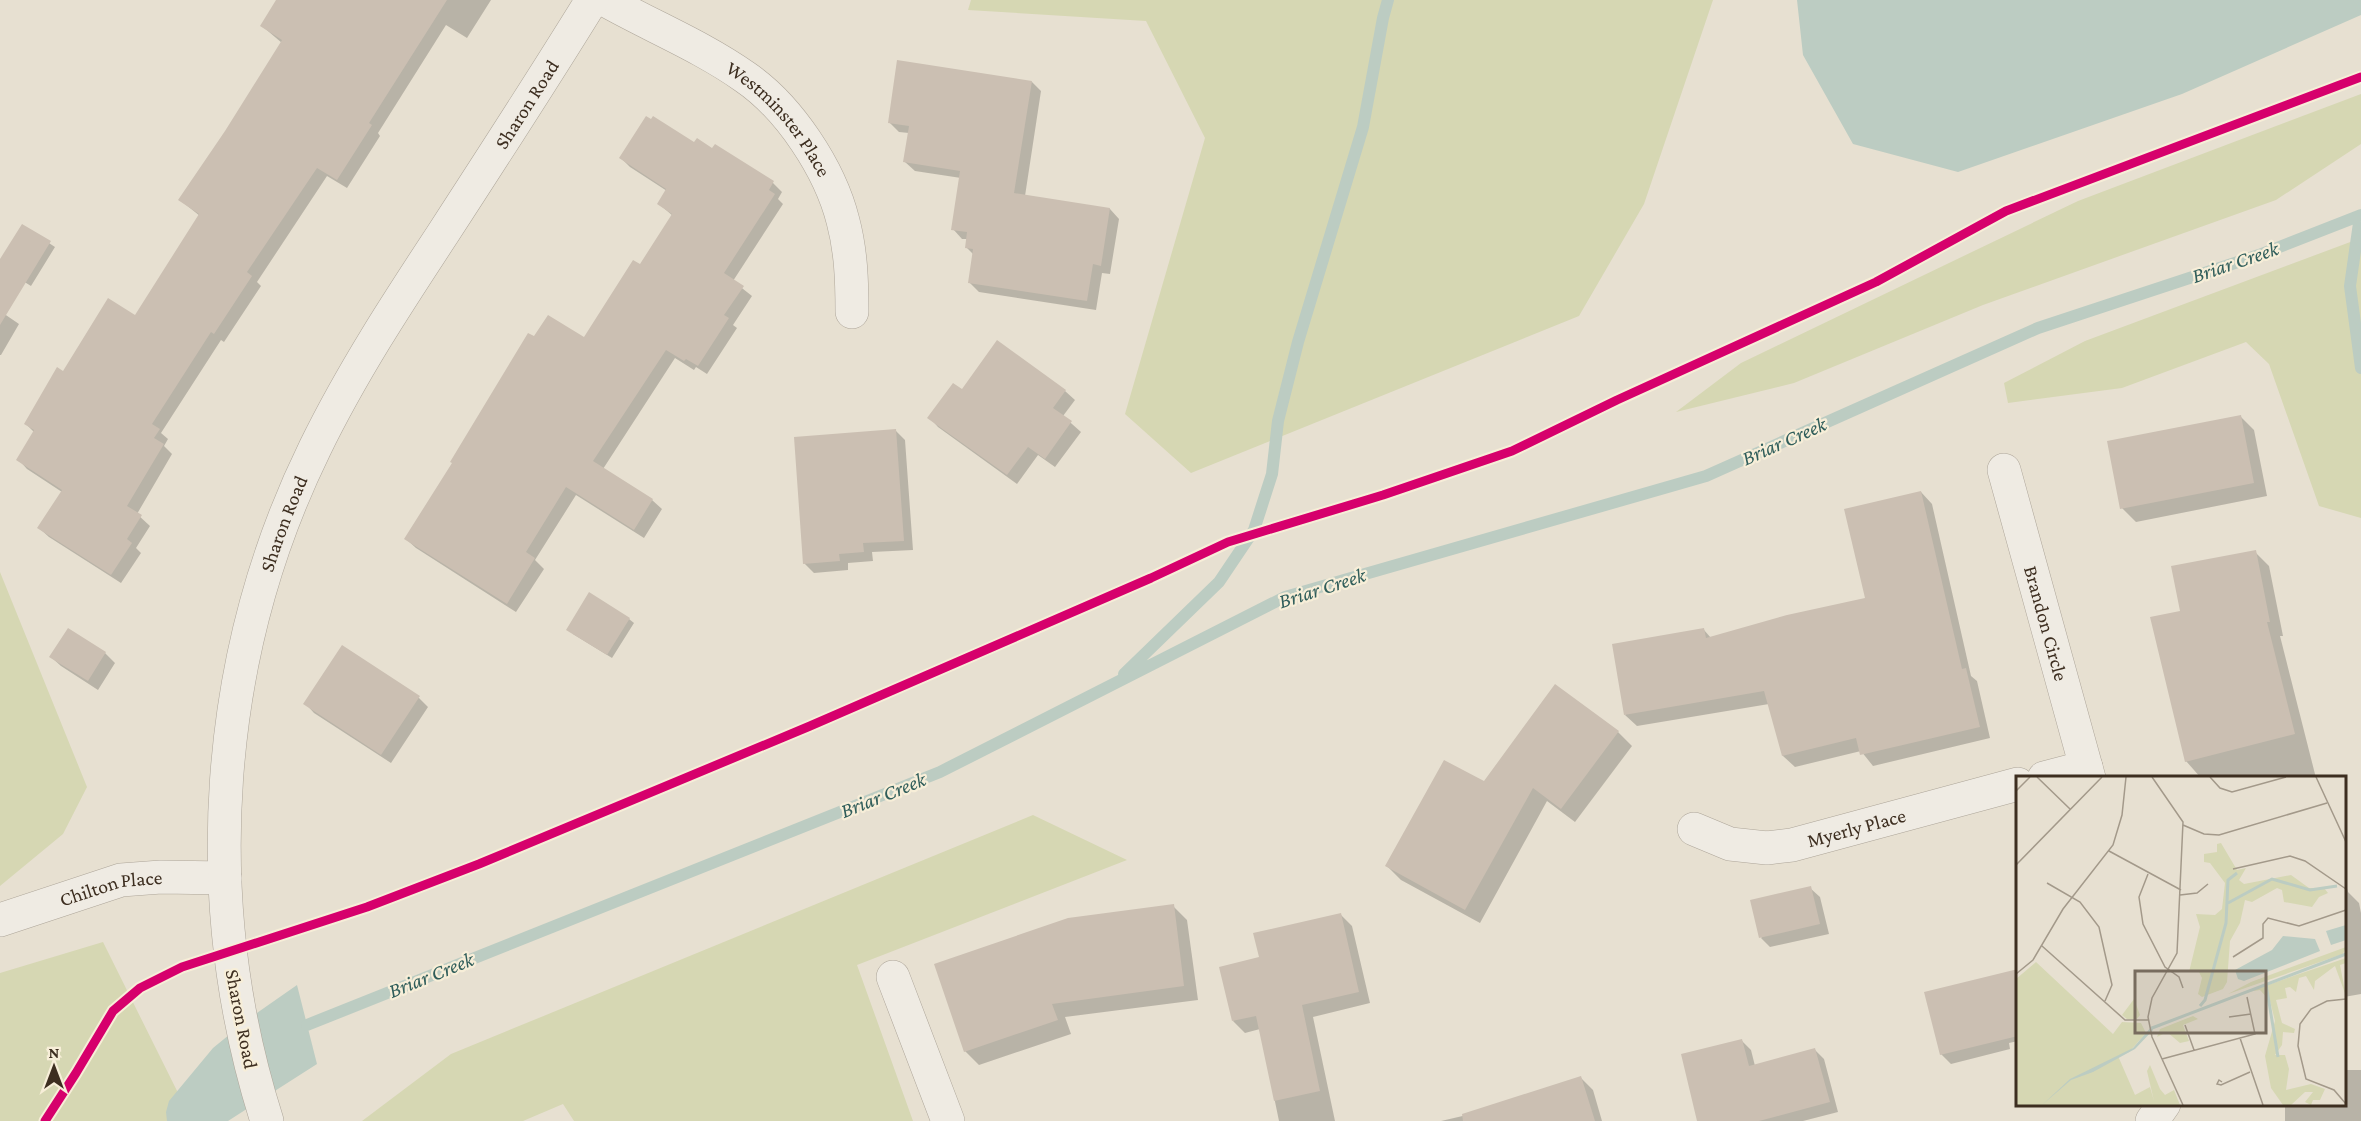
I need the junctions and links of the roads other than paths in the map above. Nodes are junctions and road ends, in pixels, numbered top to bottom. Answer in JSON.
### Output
{"nodes":[{"id":1,"x":592,"y":0,"type":"edge"},
{"id":2,"x":605,"y":0,"type":"edge"},
{"id":3,"x":852,"y":312,"type":"dead end"},
{"id":4,"x":2004,"y":470,"type":"dead end"},
{"id":5,"x":2087,"y":772,"type":"edge"},
{"id":6,"x":2053,"y":776,"type":"edge"},
{"id":7,"x":2016,"y":785,"type":"edge"},
{"id":8,"x":1694,"y":829,"type":"dead end"},
{"id":9,"x":225,"y":878,"type":"junction"},
{"id":10,"x":0,"y":920,"type":"edge"},
{"id":11,"x":893,"y":976,"type":"dead end"},
{"id":12,"x":2163,"y":1106,"type":"edge"},
{"id":13,"x":267,"y":1121,"type":"edge"},
{"id":14,"x":948,"y":1121,"type":"edge"},
{"id":15,"x":2152,"y":1121,"type":"edge"}],
"edges":[{"from":1,"to":9,"type":"street","name":"Sharon Road"},
{"from":2,"to":3,"type":"street","name":"Westminster Place"},
{"from":4,"to":5,"type":"street","name":"Brandon Circle"},
{"from":5,"to":6,"type":"street"},
{"from":7,"to":8,"type":"street","name":"Myerly Place"},
{"from":9,"to":10,"type":"street","name":"Chilton Place"},
{"from":9,"to":13,"type":"street","name":"Sharon Road"},
{"from":11,"to":14,"type":"street"},
{"from":12,"to":15,"type":"street"}]}
